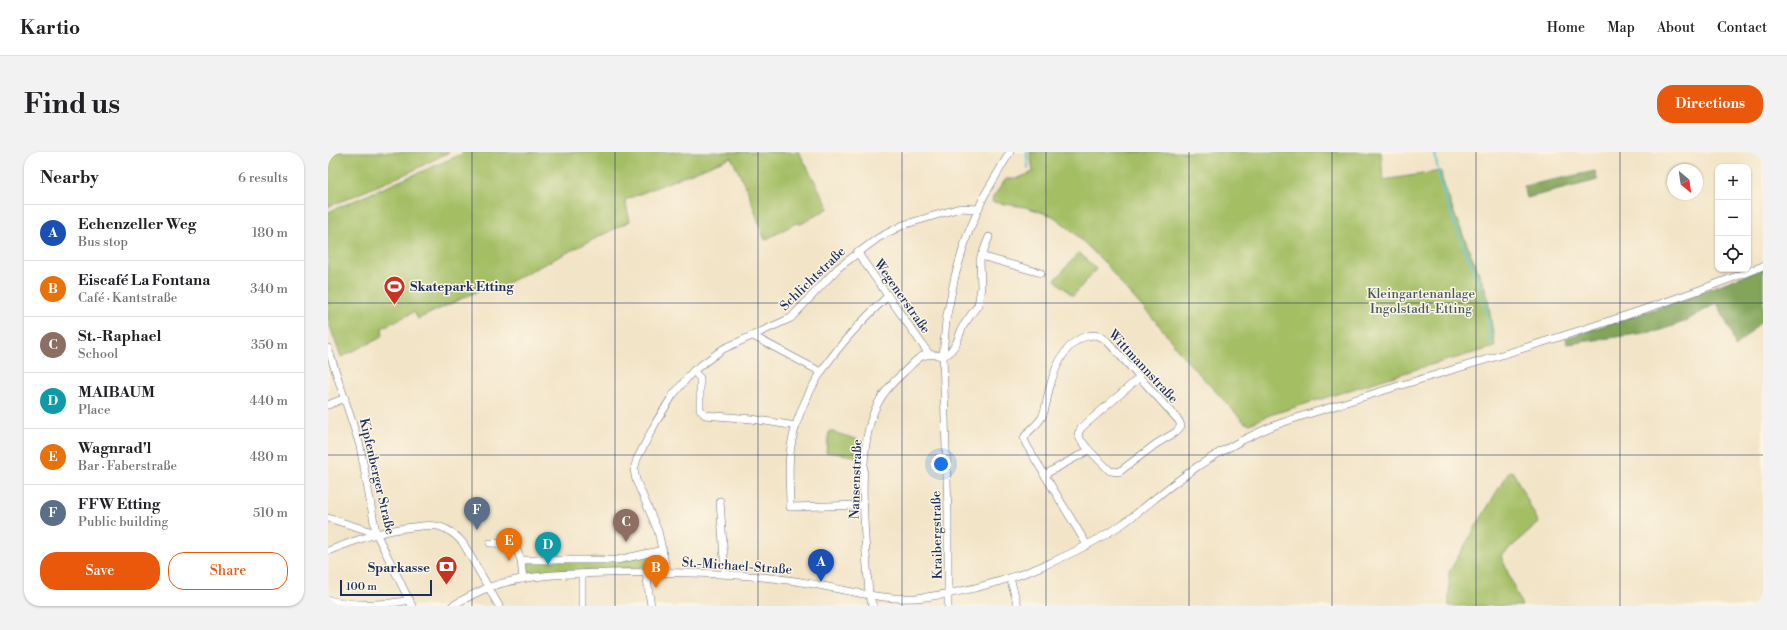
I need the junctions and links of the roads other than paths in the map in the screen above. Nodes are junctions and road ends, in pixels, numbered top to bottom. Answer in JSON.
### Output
{"nodes":[{"id":1,"x":1010,"y":152,"type":"edge"},
{"id":2,"x":978,"y":209,"type":"junction"},
{"id":3,"x":989,"y":237,"type":"dead end"},
{"id":4,"x":857,"y":252,"type":"junction"},
{"id":5,"x":981,"y":256,"type":"junction"},
{"id":6,"x":1763,"y":266,"type":"edge"},
{"id":7,"x":1040,"y":273,"type":"dead end"},
{"id":8,"x":888,"y":296,"type":"junction"},
{"id":9,"x":753,"y":336,"type":"junction"},
{"id":10,"x":328,"y":348,"type":"edge"},
{"id":11,"x":929,"y":354,"type":"junction"},
{"id":12,"x":943,"y":356,"type":"junction"},
{"id":13,"x":693,"y":371,"type":"junction"},
{"id":14,"x":821,"y":372,"type":"junction"},
{"id":15,"x":1139,"y":378,"type":"junction"},
{"id":16,"x":345,"y":398,"type":"junction"},
{"id":17,"x":328,"y":405,"type":"edge"},
{"id":18,"x":796,"y":426,"type":"junction"},
{"id":19,"x":1089,"y":450,"type":"junction"},
{"id":20,"x":1044,"y":475,"type":"junction"},
{"id":21,"x":720,"y":501,"type":"dead end"},
{"id":22,"x":864,"y":505,"type":"junction"},
{"id":23,"x":328,"y":518,"type":"edge"},
{"id":24,"x":376,"y":533,"type":"junction"},
{"id":25,"x":490,"y":543,"type":"dead end"},
{"id":26,"x":1087,"y":545,"type":"junction"},
{"id":27,"x":663,"y":550,"type":"junction"},
{"id":28,"x":328,"y":551,"type":"edge"},
{"id":29,"x":521,"y":560,"type":"junction"},
{"id":30,"x":646,"y":572,"type":"junction"},
{"id":31,"x":667,"y":572,"type":"junction"},
{"id":32,"x":725,"y":573,"type":"junction"},
{"id":33,"x":582,"y":574,"type":"junction"},
{"id":34,"x":1010,"y":578,"type":"junction"},
{"id":35,"x":523,"y":579,"type":"junction"},
{"id":36,"x":489,"y":588,"type":"junction"},
{"id":37,"x":949,"y":593,"type":"junction"},
{"id":38,"x":869,"y":595,"type":"junction"},
{"id":39,"x":328,"y":600,"type":"edge"},
{"id":40,"x":411,"y":603,"type":"edge"},
{"id":41,"x":452,"y":606,"type":"edge"},
{"id":42,"x":499,"y":606,"type":"edge"},
{"id":43,"x":582,"y":606,"type":"edge"},
{"id":44,"x":651,"y":606,"type":"edge"},
{"id":45,"x":872,"y":606,"type":"edge"},
{"id":46,"x":948,"y":606,"type":"edge"},
{"id":47,"x":1018,"y":606,"type":"edge"}],
"edges":[{"from":1,"to":2,"type":"street","name":"Kraibergstraße"},
{"from":2,"to":4,"type":"street","name":"Schlichtstraße"},
{"from":2,"to":12,"type":"street","name":"Kraibergstraße"},
{"from":3,"to":5,"type":"street"},
{"from":4,"to":8,"type":"street","name":"Wegenerstraße"},
{"from":4,"to":9,"type":"street","name":"Schlichtstraße"},
{"from":5,"to":7,"type":"street"},
{"from":5,"to":12,"type":"street"},
{"from":6,"to":26,"type":"street","name":"St.-Michael-Straße"},
{"from":8,"to":11,"type":"street","name":"Wegenerstraße"},
{"from":8,"to":14,"type":"street"},
{"from":9,"to":13,"type":"street","name":"Schlichtstraße"},
{"from":9,"to":14,"type":"street"},
{"from":10,"to":16,"type":"street","name":"Kipfenberger Straße"},
{"from":11,"to":12,"type":"street"},
{"from":11,"to":22,"type":"street","name":"Nansenstraße"},
{"from":12,"to":37,"type":"street","name":"Kraibergstraße"},
{"from":13,"to":18,"type":"street"},
{"from":13,"to":27,"type":"street","name":"Schlichtstraße"},
{"from":14,"to":18,"type":"street"},
{"from":15,"to":19,"type":"street"},
{"from":15,"to":19,"type":"street","name":"Wittmannstraße"},
{"from":15,"to":20,"type":"street","name":"Wittmannstraße"},
{"from":16,"to":17,"type":"street"},
{"from":16,"to":24,"type":"street","name":"Kipfenberger Straße"},
{"from":18,"to":22,"type":"street"},
{"from":19,"to":20,"type":"street"},
{"from":20,"to":26,"type":"street"},
{"from":21,"to":32,"type":"street"},
{"from":22,"to":38,"type":"street","name":"Nansenstraße"},
{"from":23,"to":24,"type":"street"},
{"from":24,"to":28,"type":"street"},
{"from":24,"to":36,"type":"street"},
{"from":24,"to":40,"type":"street","name":"Kipfenberger Straße"},
{"from":25,"to":29,"type":"street"},
{"from":26,"to":34,"type":"street","name":"St.-Michael-Straße"},
{"from":27,"to":29,"type":"street"},
{"from":27,"to":31,"type":"street","name":"Schlichtstraße"},
{"from":29,"to":35,"type":"street"},
{"from":30,"to":31,"type":"street","name":"St.-Michael-Straße"},
{"from":30,"to":33,"type":"street","name":"St.-Michael-Straße"},
{"from":30,"to":44,"type":"street"},
{"from":31,"to":32,"type":"street","name":"St.-Michael-Straße"},
{"from":32,"to":38,"type":"street","name":"St.-Michael-Straße"},
{"from":33,"to":35,"type":"street","name":"St.-Michael-Straße"},
{"from":33,"to":43,"type":"street"},
{"from":34,"to":37,"type":"street","name":"St.-Michael-Straße"},
{"from":34,"to":47,"type":"street"},
{"from":35,"to":36,"type":"street","name":"St.-Michael-Straße"},
{"from":36,"to":41,"type":"street","name":"St.-Michael-Straße"},
{"from":36,"to":42,"type":"street"},
{"from":37,"to":38,"type":"street","name":"St.-Michael-Straße"},
{"from":37,"to":46,"type":"street","name":"Kraibergstraße"},
{"from":38,"to":45,"type":"street","name":"Nansenstraße"},
{"from":39,"to":40,"type":"street"}]}
